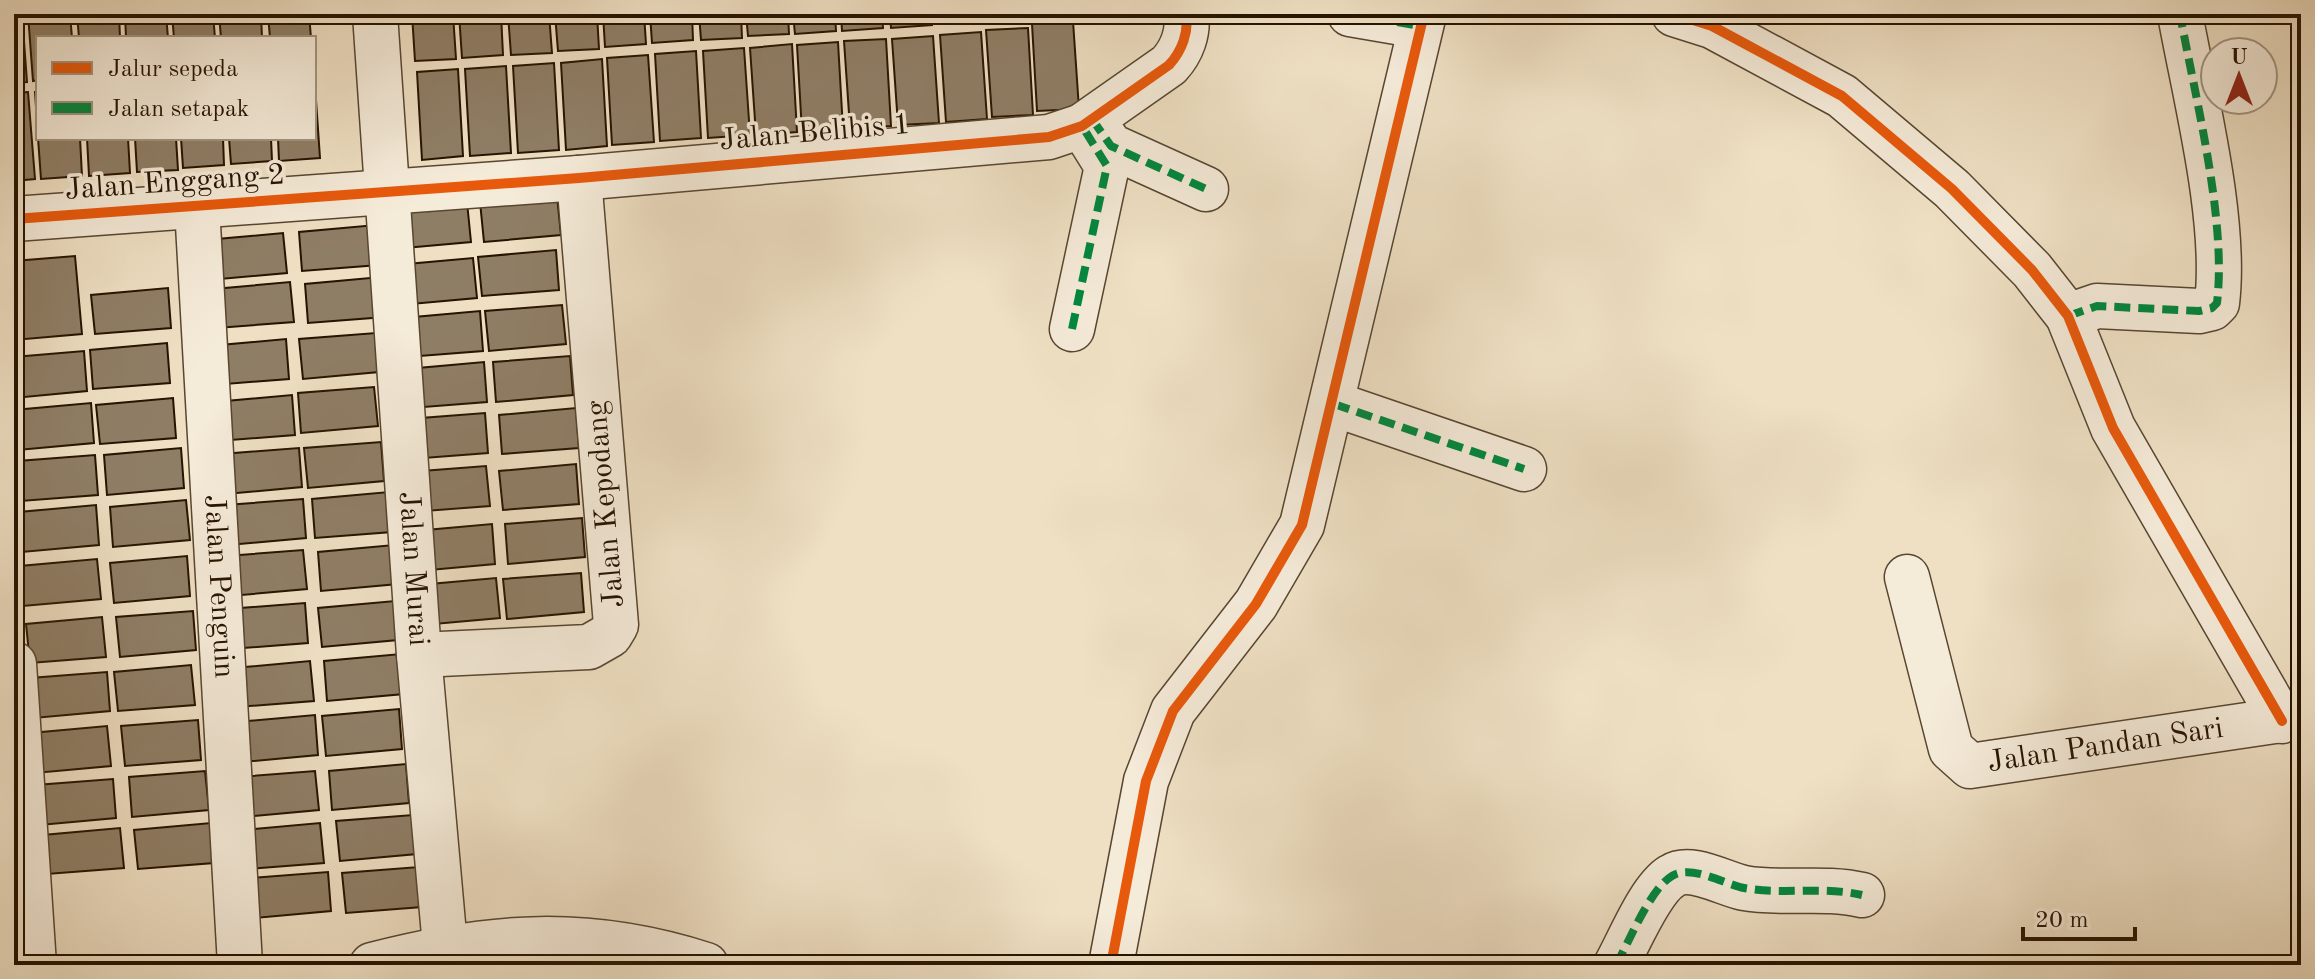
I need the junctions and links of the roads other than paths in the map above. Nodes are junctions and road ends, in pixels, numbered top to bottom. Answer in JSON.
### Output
{"nodes":[{"id":1,"x":375,"y":14,"type":"edge"},
{"id":2,"x":1186,"y":14,"type":"edge"},
{"id":3,"x":1350,"y":14,"type":"edge"},
{"id":4,"x":1674,"y":14,"type":"edge"},
{"id":5,"x":2180,"y":14,"type":"edge"},
{"id":6,"x":1422,"y":20,"type":"edge"},
{"id":7,"x":1087,"y":123,"type":"junction"},
{"id":8,"x":579,"y":178,"type":"junction"},
{"id":9,"x":1206,"y":189,"type":"dead end"},
{"id":10,"x":388,"y":190,"type":"junction"},
{"id":11,"x":197,"y":207,"type":"junction"},
{"id":12,"x":14,"y":219,"type":"edge"},
{"id":13,"x":2068,"y":316,"type":"junction"},
{"id":14,"x":1072,"y":329,"type":"dead end"},
{"id":15,"x":1334,"y":404,"type":"junction"},
{"id":16,"x":1524,"y":469,"type":"dead end"},
{"id":17,"x":1907,"y":577,"type":"dead end"},
{"id":18,"x":419,"y":655,"type":"junction"},
{"id":19,"x":14,"y":664,"type":"edge"},
{"id":20,"x":2292,"y":719,"type":"edge"},
{"id":21,"x":20,"y":842,"type":"edge"},
{"id":22,"x":1862,"y":895,"type":"dead end"},
{"id":23,"x":445,"y":946,"type":"junction"},
{"id":24,"x":34,"y":965,"type":"edge"},
{"id":25,"x":240,"y":965,"type":"edge"},
{"id":26,"x":372,"y":965,"type":"edge"},
{"id":27,"x":706,"y":965,"type":"edge"},
{"id":28,"x":1111,"y":965,"type":"edge"},
{"id":29,"x":1616,"y":965,"type":"edge"}],
"edges":[{"from":1,"to":10,"type":"street","name":"Jalan Murai"},
{"from":2,"to":7,"type":"street","name":"Jalan Belibis 1"},
{"from":3,"to":6,"type":"street"},
{"from":4,"to":13,"type":"street"},
{"from":5,"to":13,"type":"street"},
{"from":6,"to":15,"type":"street"},
{"from":7,"to":8,"type":"street","name":"Jalan Belibis 1"},
{"from":7,"to":9,"type":"street"},
{"from":7,"to":14,"type":"street"},
{"from":8,"to":10,"type":"street","name":"Jalan Belibis 1"},
{"from":8,"to":18,"type":"street","name":"Jalan Kepodang"},
{"from":10,"to":11,"type":"street","name":"Jalan Enggang 2"},
{"from":10,"to":18,"type":"street","name":"Jalan Murai"},
{"from":11,"to":12,"type":"street","name":"Jalan Enggang 2"},
{"from":11,"to":25,"type":"street","name":"Jalan Penguin"},
{"from":13,"to":20,"type":"street"},
{"from":15,"to":16,"type":"street"},
{"from":15,"to":28,"type":"street"},
{"from":17,"to":20,"type":"street","name":"Jalan Pandan Sari"},
{"from":18,"to":23,"type":"street","name":"Jalan Murai"},
{"from":19,"to":21,"type":"street"},
{"from":21,"to":24,"type":"street"},
{"from":22,"to":29,"type":"street"},
{"from":23,"to":26,"type":"street"},
{"from":23,"to":27,"type":"street"}]}
